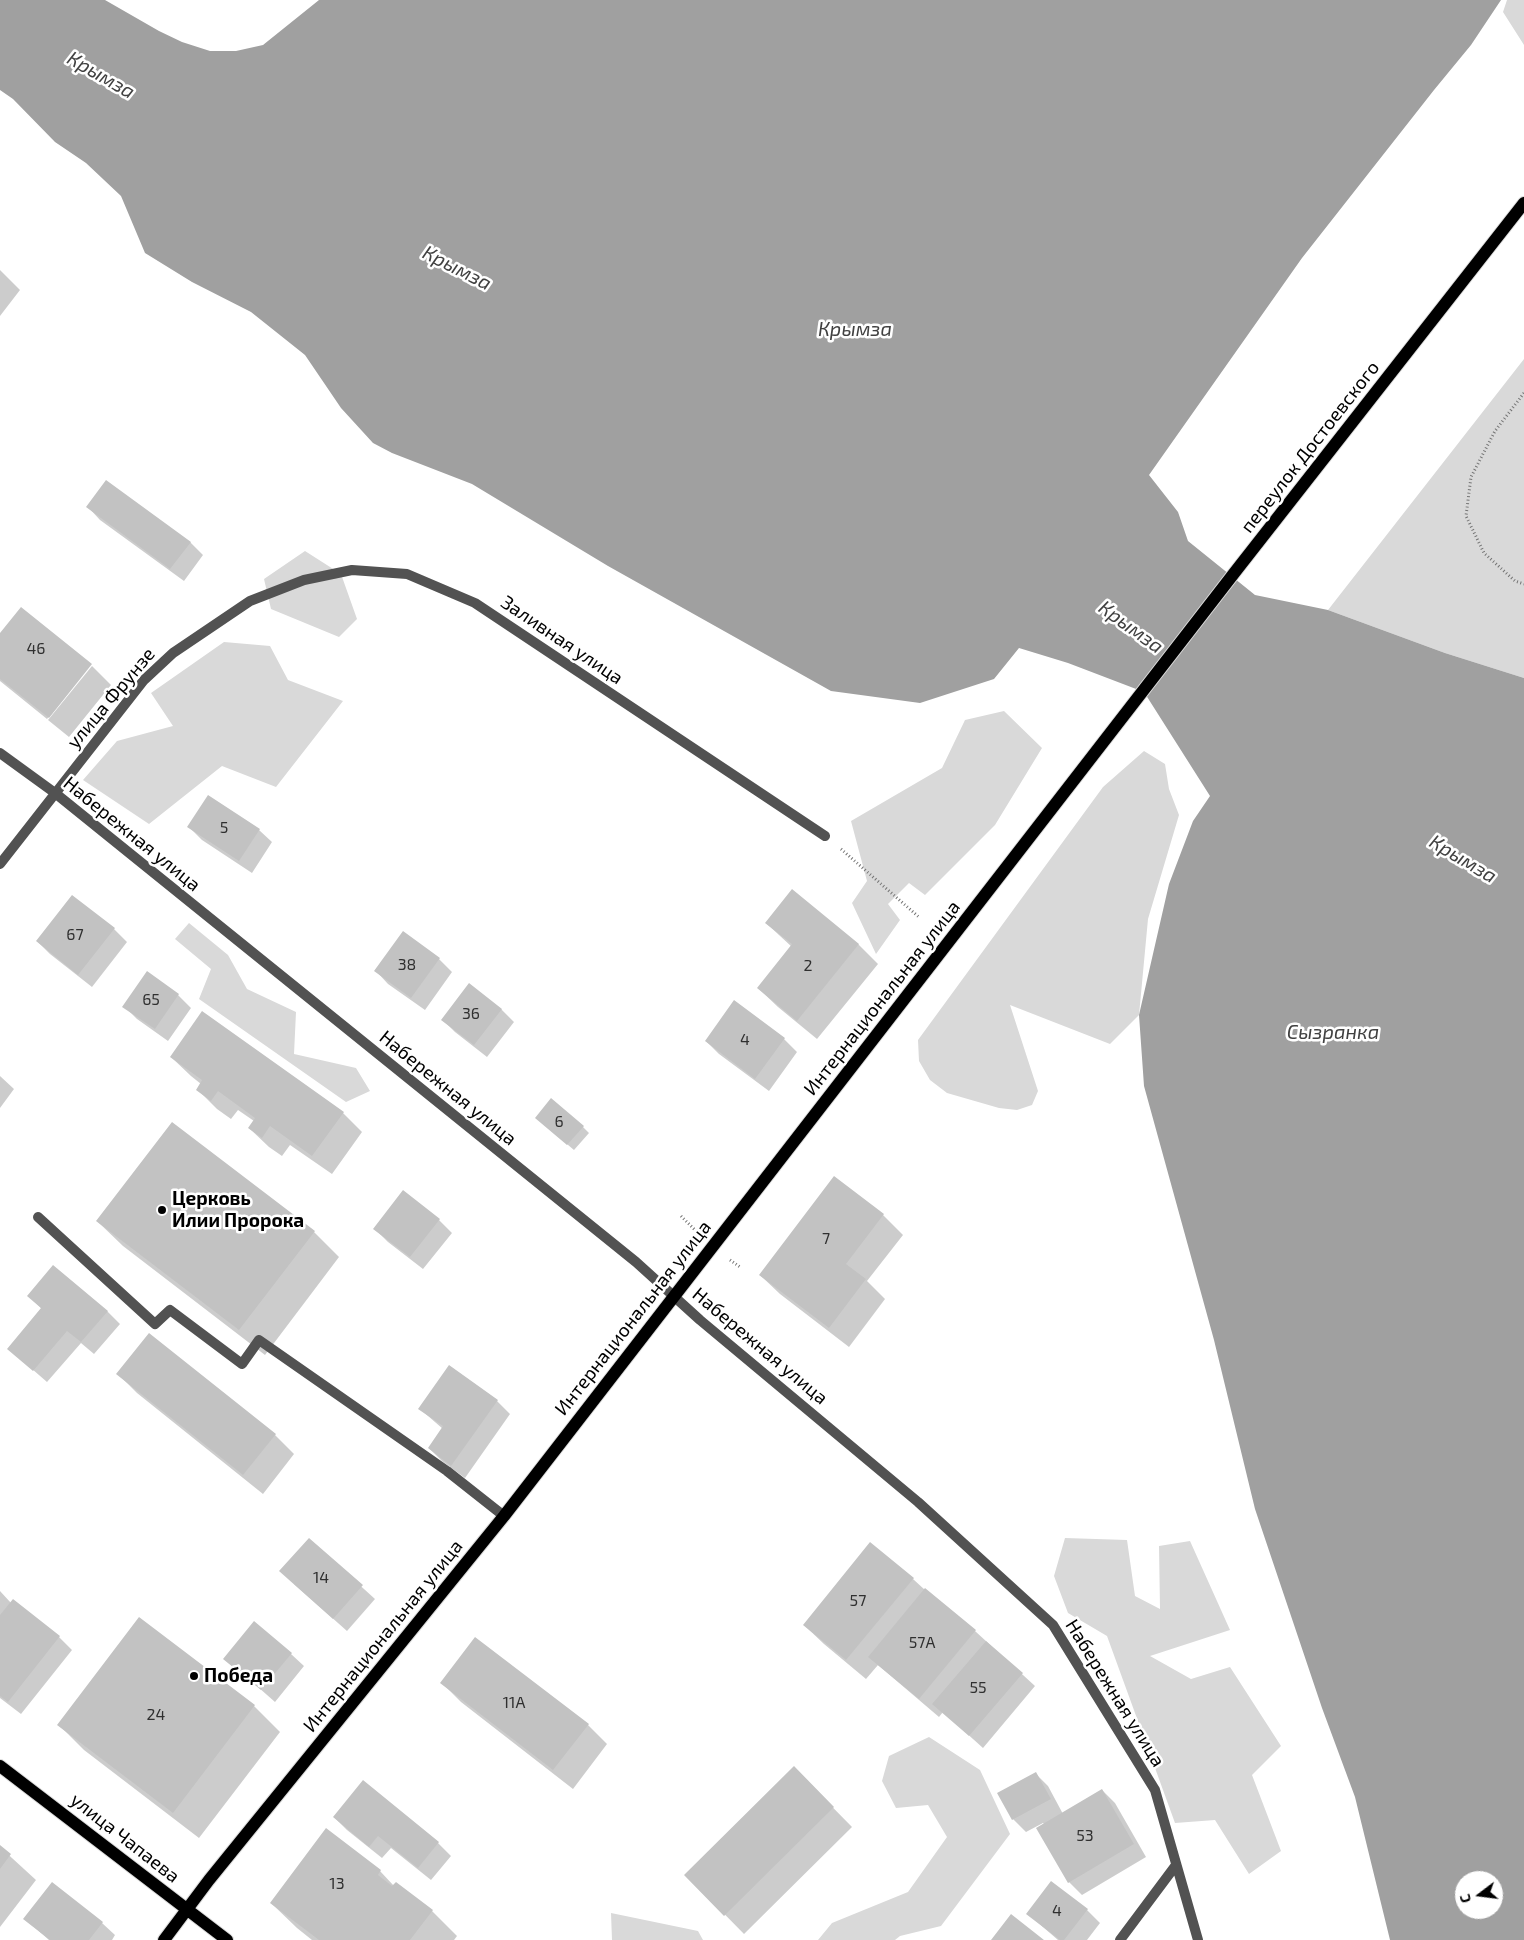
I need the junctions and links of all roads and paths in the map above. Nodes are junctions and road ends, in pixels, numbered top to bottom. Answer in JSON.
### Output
{"nodes":[{"id":1,"x":1524,"y":203,"type":"edge"},
{"id":2,"x":1524,"y":393,"type":"edge"},
{"id":3,"x":1524,"y":584,"type":"edge"},
{"id":4,"x":250,"y":601,"type":"joint"},
{"id":5,"x":1126,"y":714,"type":"joint"},
{"id":6,"x":0,"y":753,"type":"edge"},
{"id":7,"x":55,"y":793,"type":"junction"},
{"id":8,"x":826,"y":836,"type":"joint"},
{"id":9,"x":0,"y":864,"type":"edge"},
{"id":10,"x":920,"y":918,"type":"dead end"},
{"id":11,"x":38,"y":1217,"type":"dead end"},
{"id":12,"x":674,"y":1296,"type":"junction"},
{"id":13,"x":504,"y":1516,"type":"junction"},
{"id":14,"x":0,"y":1766,"type":"edge"},
{"id":15,"x":1176,"y":1865,"type":"junction"},
{"id":16,"x":187,"y":1909,"type":"junction"},
{"id":17,"x":164,"y":1940,"type":"edge"},
{"id":18,"x":227,"y":1940,"type":"edge"},
{"id":19,"x":1120,"y":1940,"type":"edge"},
{"id":20,"x":1198,"y":1940,"type":"edge"}],
"edges":[{"from":1,"to":5,"type":"main road","name":"переулок Достоевского"},
{"from":2,"to":3,"type":"path"},
{"from":4,"to":7,"type":"street","name":"улица Фрунзе"},
{"from":4,"to":8,"type":"street","name":"Заливная улица"},
{"from":5,"to":12,"type":"main road","name":"Интернациональная улица"},
{"from":6,"to":7,"type":"street","name":"Набережная улица"},
{"from":7,"to":9,"type":"street","name":"улица Фрунзе"},
{"from":7,"to":12,"type":"street","name":"Набережная улица"},
{"from":8,"to":10,"type":"path"},
{"from":11,"to":13,"type":"street"},
{"from":12,"to":13,"type":"main road","name":"Интернациональная улица"},
{"from":12,"to":15,"type":"street","name":"Набережная улица"},
{"from":13,"to":16,"type":"main road","name":"Интернациональная улица"},
{"from":14,"to":16,"type":"main road","name":"улица Чапаева"},
{"from":15,"to":19,"type":"street"},
{"from":15,"to":20,"type":"street","name":"Набережная улица"},
{"from":16,"to":17,"type":"main road","name":"Интернациональная улица"},
{"from":16,"to":18,"type":"main road","name":"улица Чапаева"}]}
